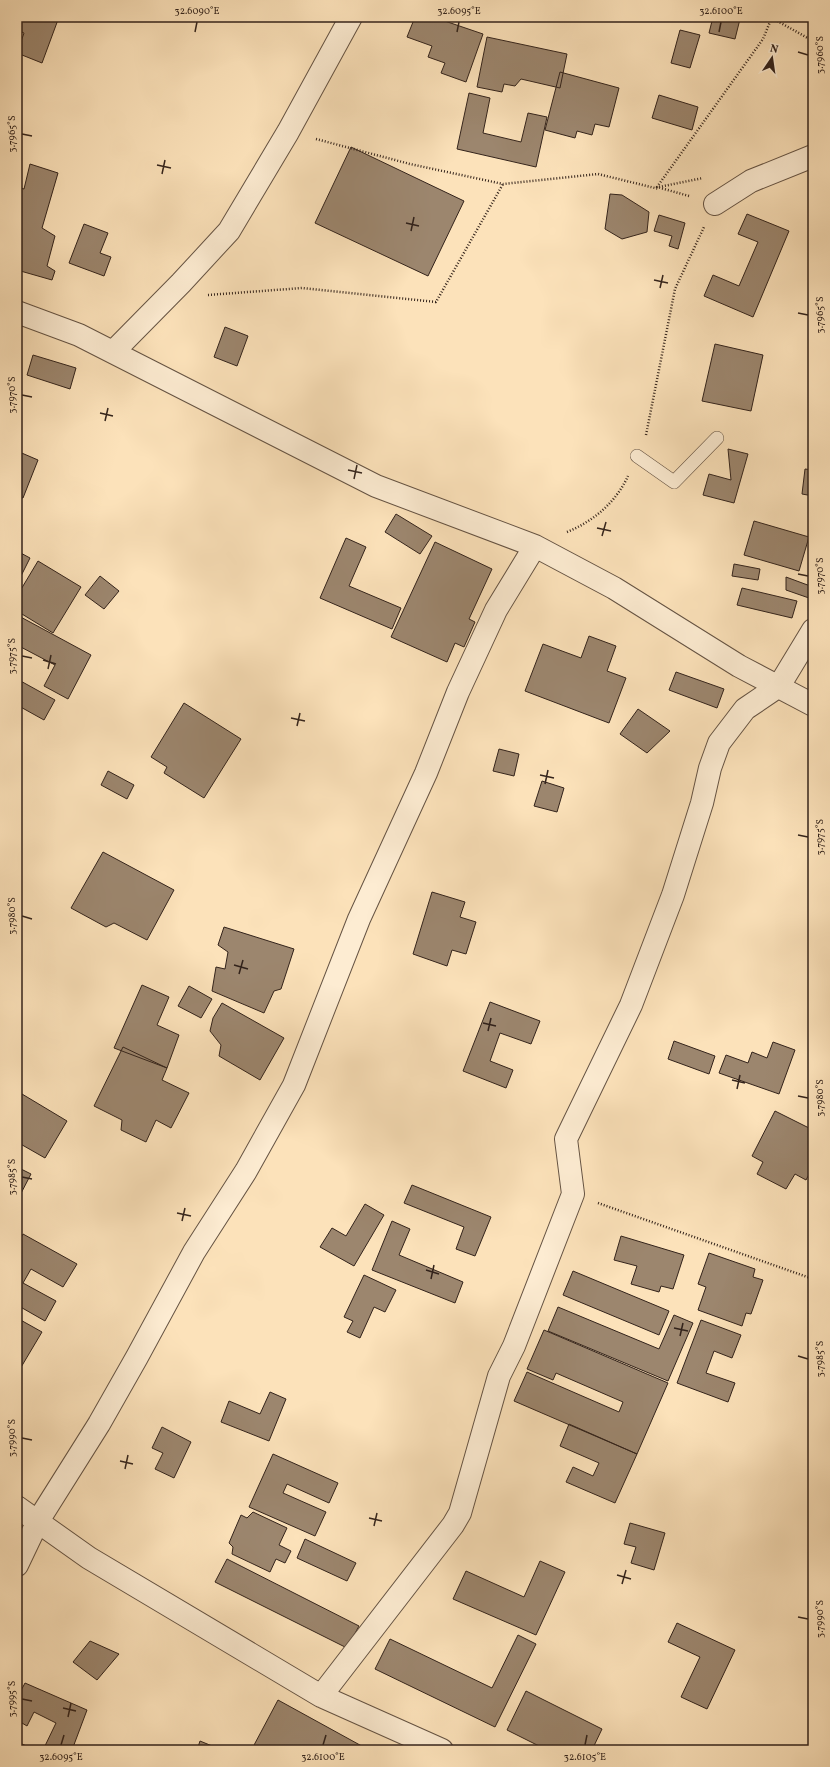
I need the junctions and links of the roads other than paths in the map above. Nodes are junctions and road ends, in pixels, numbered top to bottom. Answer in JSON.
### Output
{"nodes":[{"id":1,"x":351,"y":17,"type":"edge"},
{"id":2,"x":813,"y":156,"type":"edge"},
{"id":3,"x":715,"y":204,"type":"road end"},
{"id":4,"x":17,"y":312,"type":"edge"},
{"id":5,"x":113,"y":352,"type":"junction"},
{"id":6,"x":717,"y":438,"type":"dead end"},
{"id":7,"x":636,"y":456,"type":"road end"},
{"id":8,"x":535,"y":546,"type":"junction"},
{"id":9,"x":813,"y":630,"type":"edge"},
{"id":10,"x":779,"y":686,"type":"junction"},
{"id":11,"x":813,"y":705,"type":"edge"},
{"id":12,"x":17,"y":1507,"type":"edge"},
{"id":13,"x":38,"y":1521,"type":"junction"},
{"id":14,"x":17,"y":1565,"type":"edge"},
{"id":15,"x":321,"y":1696,"type":"junction"},
{"id":16,"x":442,"y":1750,"type":"edge"}],
"edges":[{"from":1,"to":5,"type":"street"},
{"from":2,"to":3,"type":"street"},
{"from":4,"to":5,"type":"street"},
{"from":5,"to":8,"type":"street"},
{"from":6,"to":7,"type":"lane"},
{"from":8,"to":10,"type":"street"},
{"from":8,"to":13,"type":"street"},
{"from":9,"to":10,"type":"street"},
{"from":10,"to":11,"type":"street"},
{"from":10,"to":15,"type":"street"},
{"from":12,"to":13,"type":"street"},
{"from":13,"to":14,"type":"street"},
{"from":13,"to":15,"type":"street"},
{"from":15,"to":16,"type":"street"}]}
